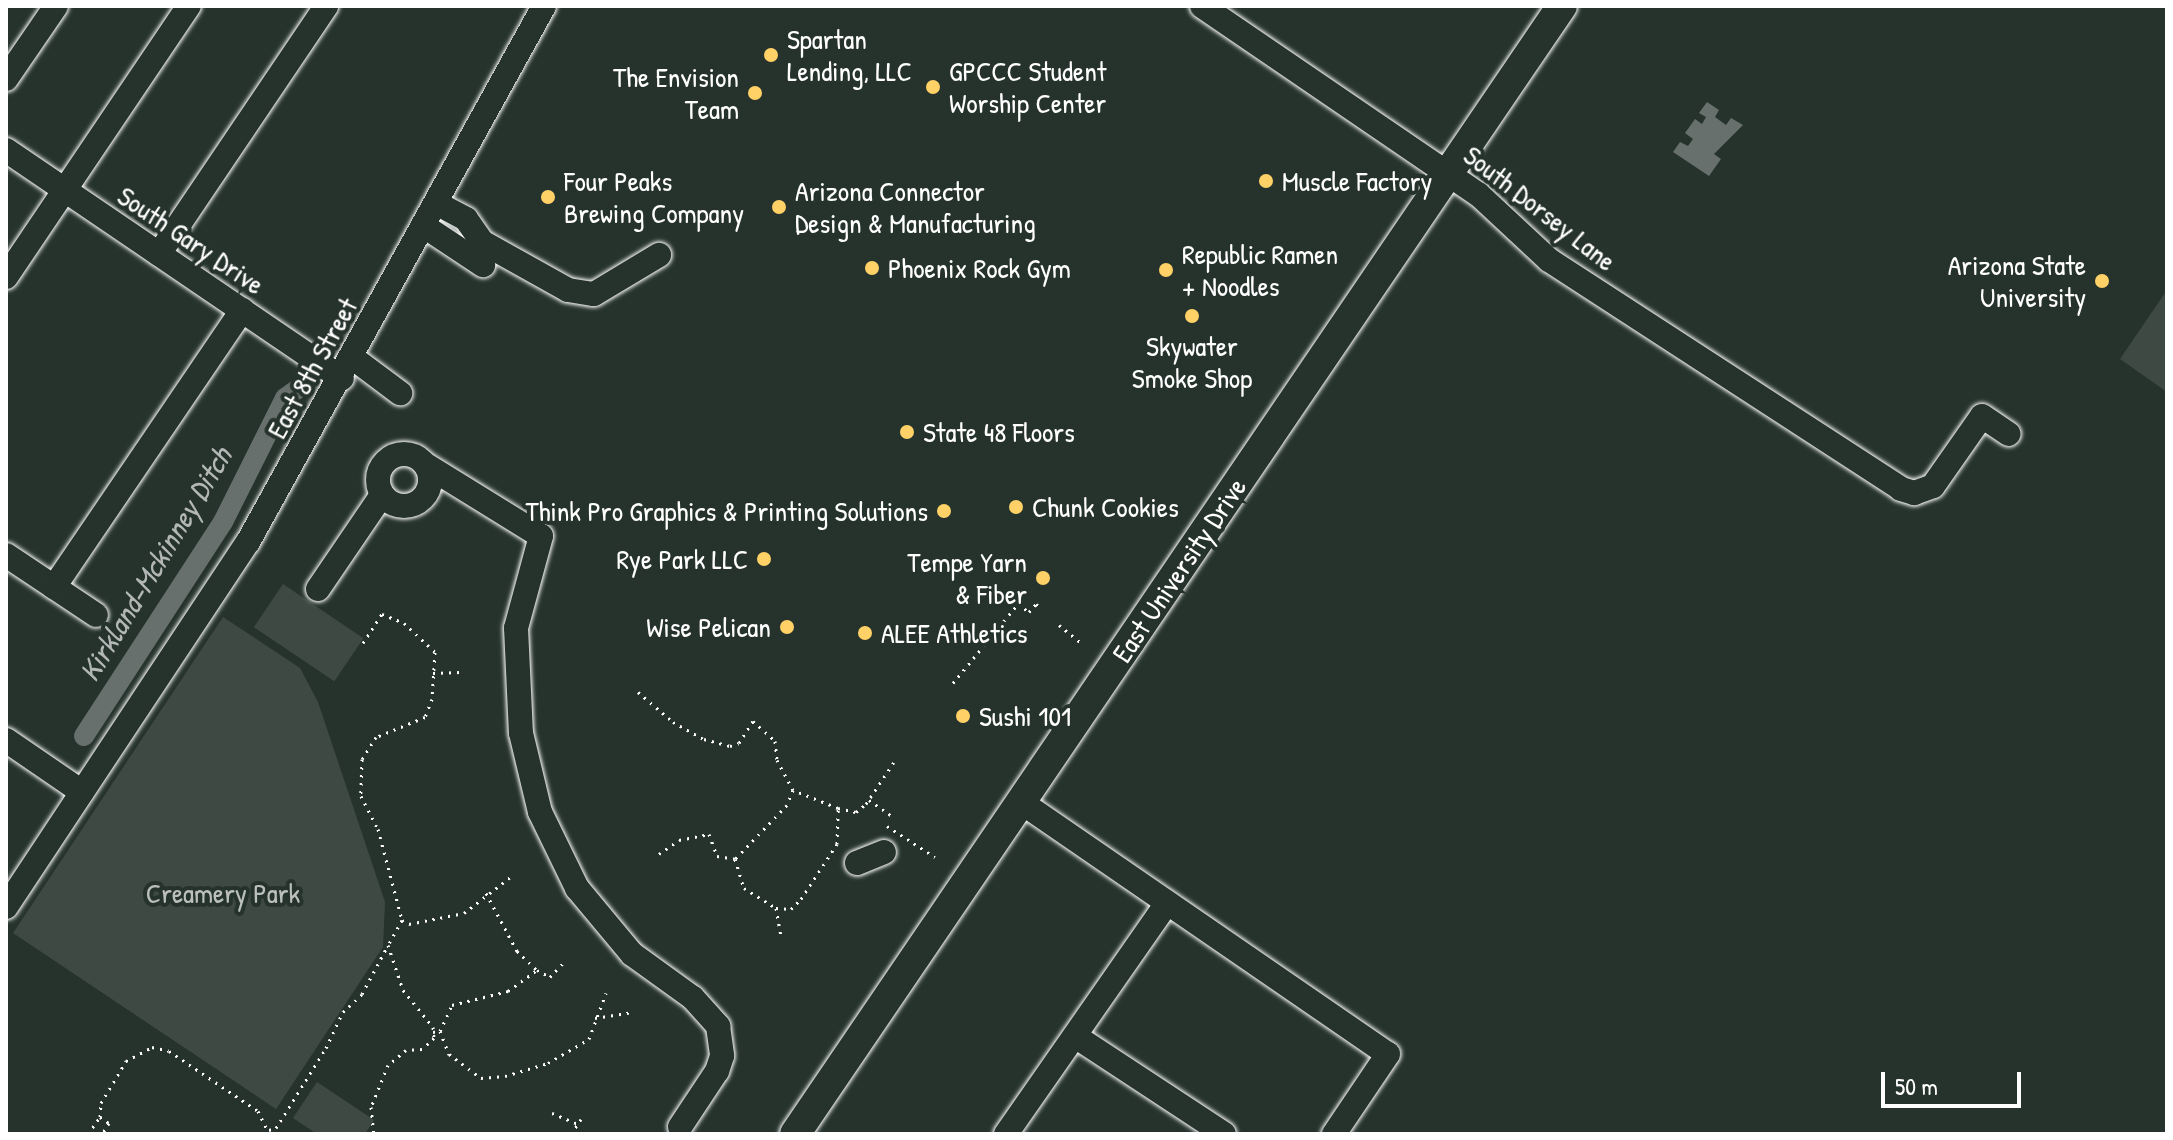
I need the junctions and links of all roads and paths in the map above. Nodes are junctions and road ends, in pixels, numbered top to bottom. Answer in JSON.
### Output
{"nodes":[{"id":1,"x":56,"y":6,"type":"edge"},
{"id":2,"x":189,"y":6,"type":"edge"},
{"id":3,"x":326,"y":6,"type":"edge"},
{"id":4,"x":544,"y":6,"type":"edge"},
{"id":5,"x":1202,"y":6,"type":"edge"},
{"id":6,"x":1562,"y":6,"type":"edge"},
{"id":7,"x":6,"y":79,"type":"edge"},
{"id":8,"x":6,"y":150,"type":"edge"},
{"id":9,"x":1449,"y":174,"type":"junction"},
{"id":10,"x":64,"y":190,"type":"junction"},
{"id":11,"x":436,"y":203,"type":"junction"},
{"id":12,"x":424,"y":226,"type":"junction"},
{"id":13,"x":159,"y":254,"type":"junction"},
{"id":14,"x":659,"y":255,"type":"dead end"},
{"id":15,"x":483,"y":265,"type":"dead end"},
{"id":16,"x":6,"y":277,"type":"edge"},
{"id":17,"x":242,"y":310,"type":"junction"},
{"id":18,"x":348,"y":368,"type":"junction"},
{"id":19,"x":400,"y":393,"type":"dead end"},
{"id":20,"x":2009,"y":434,"type":"dead end"},
{"id":21,"x":426,"y":465,"type":"junction"},
{"id":22,"x":382,"y":495,"type":"junction"},
{"id":23,"x":6,"y":555,"type":"edge"},
{"id":24,"x":54,"y":587,"type":"junction"},
{"id":25,"x":318,"y":589,"type":"dead end"},
{"id":26,"x":1040,"y":607,"type":"dead end"},
{"id":27,"x":96,"y":615,"type":"dead end"},
{"id":28,"x":1059,"y":625,"type":"dead end"},
{"id":29,"x":1080,"y":642,"type":"dead end"},
{"id":30,"x":363,"y":643,"type":"dead end"},
{"id":31,"x":461,"y":672,"type":"dead end"},
{"id":32,"x":433,"y":673,"type":"junction"},
{"id":33,"x":953,"y":683,"type":"dead end"},
{"id":34,"x":638,"y":692,"type":"dead end"},
{"id":35,"x":6,"y":740,"type":"edge"},
{"id":36,"x":894,"y":762,"type":"dead end"},
{"id":37,"x":793,"y":790,"type":"junction"},
{"id":38,"x":82,"y":792,"type":"junction"},
{"id":39,"x":869,"y":800,"type":"junction"},
{"id":40,"x":1021,"y":802,"type":"junction"},
{"id":41,"x":838,"y":808,"type":"junction"},
{"id":42,"x":893,"y":817,"type":"dead end"},
{"id":43,"x":887,"y":826,"type":"dead end"},
{"id":44,"x":884,"y":852,"type":"dead end"},
{"id":45,"x":659,"y":854,"type":"dead end"},
{"id":46,"x":935,"y":857,"type":"dead end"},
{"id":47,"x":735,"y":859,"type":"junction"},
{"id":48,"x":857,"y":863,"type":"dead end"},
{"id":49,"x":513,"y":875,"type":"dead end"},
{"id":50,"x":486,"y":893,"type":"junction"},
{"id":51,"x":1167,"y":903,"type":"junction"},
{"id":52,"x":6,"y":907,"type":"edge"},
{"id":53,"x":776,"y":908,"type":"junction"},
{"id":54,"x":402,"y":920,"type":"junction"},
{"id":55,"x":781,"y":936,"type":"dead end"},
{"id":56,"x":388,"y":945,"type":"junction"},
{"id":57,"x":566,"y":960,"type":"dead end"},
{"id":58,"x":537,"y":970,"type":"junction"},
{"id":59,"x":606,"y":993,"type":"dead end"},
{"id":60,"x":632,"y":1012,"type":"dead end"},
{"id":61,"x":595,"y":1018,"type":"junction"},
{"id":62,"x":440,"y":1031,"type":"junction"},
{"id":63,"x":433,"y":1032,"type":"junction"},
{"id":64,"x":1075,"y":1036,"type":"junction"},
{"id":65,"x":552,"y":1113,"type":"dead end"},
{"id":66,"x":100,"y":1117,"type":"junction"},
{"id":67,"x":581,"y":1119,"type":"dead end"},
{"id":68,"x":578,"y":1124,"type":"junction"},
{"id":69,"x":680,"y":1127,"type":"dead end"},
{"id":70,"x":269,"y":1132,"type":"edge"},
{"id":71,"x":88,"y":1134,"type":"edge"},
{"id":72,"x":102,"y":1134,"type":"edge"},
{"id":73,"x":374,"y":1134,"type":"edge"},
{"id":74,"x":571,"y":1134,"type":"edge"},
{"id":75,"x":795,"y":1134,"type":"edge"},
{"id":76,"x":1006,"y":1134,"type":"edge"},
{"id":77,"x":1224,"y":1134,"type":"edge"},
{"id":78,"x":1334,"y":1134,"type":"edge"}],
"edges":[{"from":1,"to":7,"type":"street"},
{"from":2,"to":10,"type":"street"},
{"from":3,"to":13,"type":"street"},
{"from":4,"to":11,"type":"street","name":"East 8th Street"},
{"from":5,"to":9,"type":"street","name":"South Dorsey Lane"},
{"from":6,"to":9,"type":"main road","name":"East University Drive"},
{"from":8,"to":10,"type":"street","name":"South Gary Drive"},
{"from":9,"to":20,"type":"street","name":"South Dorsey Lane"},
{"from":9,"to":40,"type":"main road","name":"East University Drive"},
{"from":10,"to":13,"type":"street","name":"South Gary Drive"},
{"from":10,"to":16,"type":"street"},
{"from":11,"to":12,"type":"street","name":"East 8th Street"},
{"from":11,"to":14,"type":"street"},
{"from":12,"to":15,"type":"street"},
{"from":12,"to":18,"type":"street","name":"East 8th Street"},
{"from":13,"to":17,"type":"street","name":"South Gary Drive"},
{"from":17,"to":18,"type":"street","name":"South Gary Drive"},
{"from":17,"to":24,"type":"street"},
{"from":18,"to":19,"type":"street","name":"South Gary Drive"},
{"from":18,"to":38,"type":"street","name":"East 8th Street"},
{"from":21,"to":22,"type":"street"},
{"from":21,"to":22,"type":"street"},
{"from":21,"to":69,"type":"street"},
{"from":22,"to":25,"type":"street"},
{"from":23,"to":24,"type":"street"},
{"from":24,"to":27,"type":"street"},
{"from":26,"to":33,"type":"path"},
{"from":28,"to":29,"type":"path"},
{"from":30,"to":32,"type":"path"},
{"from":31,"to":32,"type":"path"},
{"from":32,"to":54,"type":"path"},
{"from":34,"to":37,"type":"path"},
{"from":35,"to":38,"type":"street"},
{"from":36,"to":39,"type":"path"},
{"from":37,"to":41,"type":"path"},
{"from":37,"to":47,"type":"path"},
{"from":38,"to":52,"type":"street","name":"East 8th Street"},
{"from":39,"to":41,"type":"path"},
{"from":39,"to":42,"type":"path"},
{"from":40,"to":51,"type":"street"},
{"from":40,"to":75,"type":"main road","name":"East University Drive"},
{"from":41,"to":53,"type":"path"},
{"from":43,"to":46,"type":"path"},
{"from":44,"to":48,"type":"street"},
{"from":45,"to":47,"type":"path"},
{"from":47,"to":53,"type":"path"},
{"from":49,"to":50,"type":"path"},
{"from":50,"to":54,"type":"path"},
{"from":50,"to":58,"type":"path"},
{"from":51,"to":64,"type":"street"},
{"from":51,"to":78,"type":"street"},
{"from":53,"to":55,"type":"path"},
{"from":54,"to":56,"type":"path"},
{"from":56,"to":63,"type":"path"},
{"from":56,"to":70,"type":"path"},
{"from":57,"to":58,"type":"path"},
{"from":58,"to":62,"type":"path"},
{"from":59,"to":61,"type":"path"},
{"from":60,"to":61,"type":"path"},
{"from":61,"to":62,"type":"path"},
{"from":62,"to":63,"type":"path"},
{"from":63,"to":73,"type":"path"},
{"from":64,"to":76,"type":"street"},
{"from":64,"to":77,"type":"street"},
{"from":65,"to":68,"type":"path"},
{"from":66,"to":70,"type":"path"},
{"from":66,"to":71,"type":"path"},
{"from":66,"to":72,"type":"path"},
{"from":67,"to":68,"type":"path"},
{"from":68,"to":74,"type":"path"}]}
